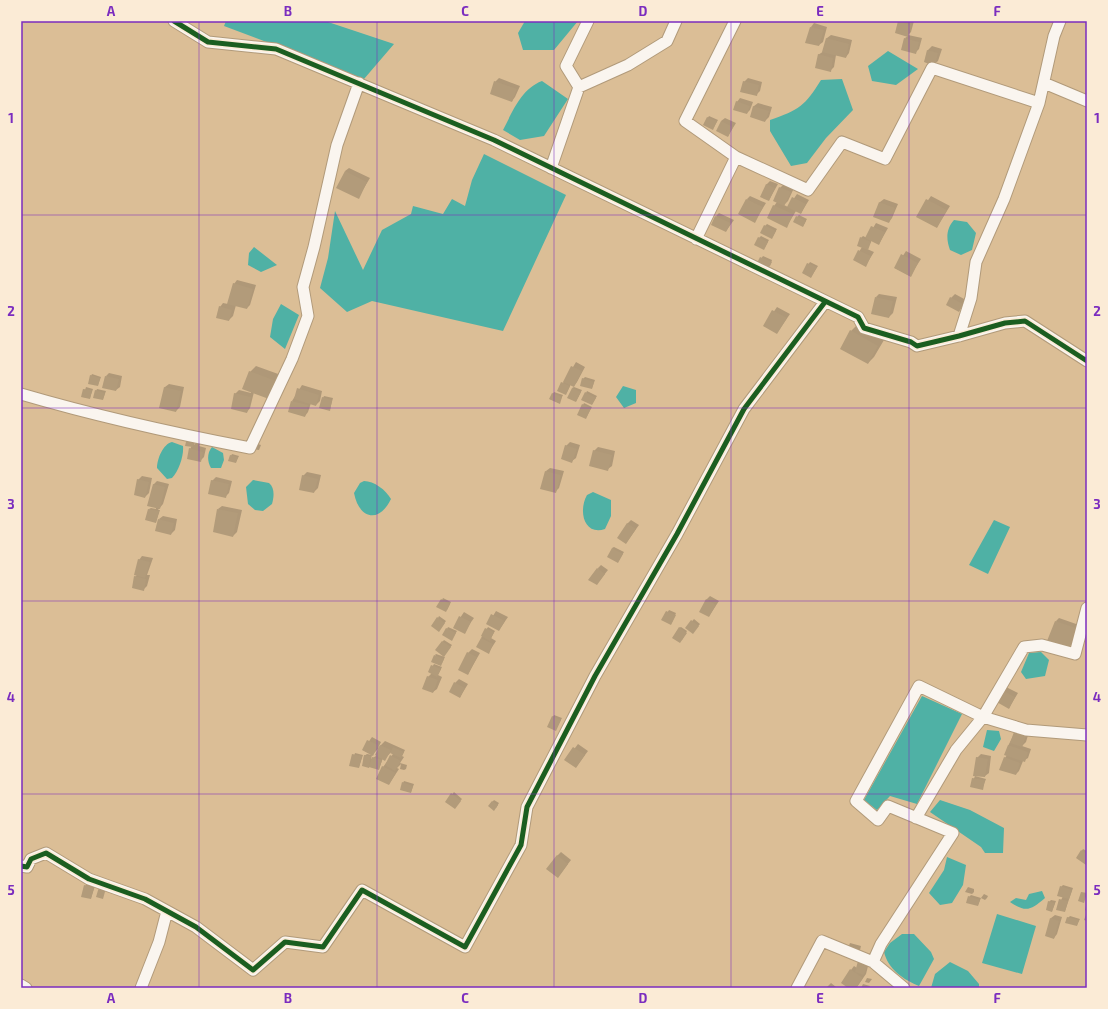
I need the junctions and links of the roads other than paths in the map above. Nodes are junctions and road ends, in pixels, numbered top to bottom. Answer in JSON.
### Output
{"nodes":[{"id":1,"x":174,"y":21,"type":"edge"},
{"id":2,"x":588,"y":21,"type":"edge"},
{"id":3,"x":676,"y":21,"type":"edge"},
{"id":4,"x":735,"y":21,"type":"edge"},
{"id":5,"x":1060,"y":21,"type":"edge"},
{"id":6,"x":359,"y":83,"type":"junction"},
{"id":7,"x":1044,"y":83,"type":"junction"},
{"id":8,"x":579,"y":87,"type":"junction"},
{"id":9,"x":1087,"y":101,"type":"edge"},
{"id":10,"x":1039,"y":103,"type":"junction"},
{"id":11,"x":736,"y":157,"type":"junction"},
{"id":12,"x":551,"y":168,"type":"junction"},
{"id":13,"x":696,"y":239,"type":"junction"},
{"id":14,"x":825,"y":302,"type":"junction"},
{"id":15,"x":959,"y":336,"type":"junction"},
{"id":16,"x":1087,"y":361,"type":"edge"},
{"id":17,"x":21,"y":394,"type":"edge"},
{"id":18,"x":1087,"y":608,"type":"edge"},
{"id":19,"x":983,"y":716,"type":"junction"},
{"id":20,"x":1087,"y":735,"type":"edge"},
{"id":21,"x":916,"y":818,"type":"junction"},
{"id":22,"x":21,"y":866,"type":"edge"},
{"id":23,"x":167,"y":911,"type":"junction"},
{"id":24,"x":872,"y":962,"type":"junction"},
{"id":25,"x":21,"y":985,"type":"edge"},
{"id":26,"x":26,"y":988,"type":"edge"},
{"id":27,"x":141,"y":988,"type":"edge"},
{"id":28,"x":797,"y":988,"type":"edge"},
{"id":29,"x":904,"y":988,"type":"edge"}],
"edges":[{"from":1,"to":6,"type":"street"},
{"from":2,"to":8,"type":"street"},
{"from":3,"to":8,"type":"street"},
{"from":4,"to":11,"type":"street"},
{"from":5,"to":7,"type":"street"},
{"from":6,"to":12,"type":"street"},
{"from":6,"to":17,"type":"street"},
{"from":7,"to":9,"type":"street"},
{"from":7,"to":10,"type":"street"},
{"from":8,"to":12,"type":"street"},
{"from":10,"to":11,"type":"street"},
{"from":10,"to":15,"type":"street"},
{"from":11,"to":13,"type":"street"},
{"from":12,"to":13,"type":"street"},
{"from":13,"to":14,"type":"street"},
{"from":14,"to":15,"type":"street"},
{"from":14,"to":23,"type":"street"},
{"from":15,"to":16,"type":"street"},
{"from":18,"to":19,"type":"street"},
{"from":19,"to":20,"type":"street"},
{"from":19,"to":21,"type":"street"},
{"from":19,"to":21,"type":"street"},
{"from":21,"to":24,"type":"street"},
{"from":22,"to":23,"type":"street"},
{"from":23,"to":27,"type":"street"},
{"from":24,"to":28,"type":"street"},
{"from":24,"to":29,"type":"street"},
{"from":25,"to":26,"type":"street"}]}
